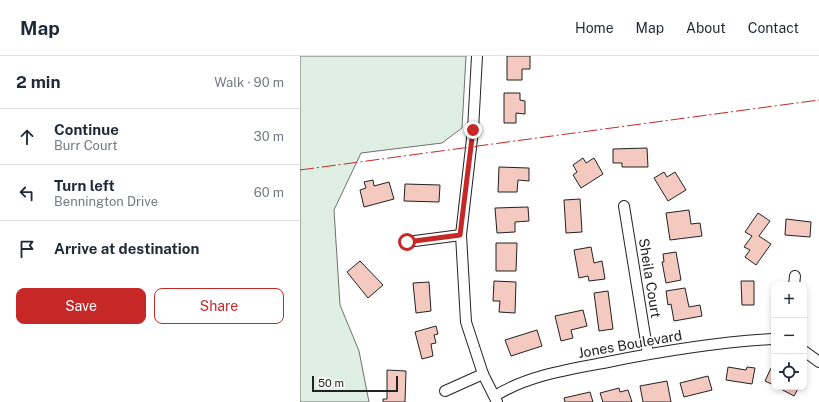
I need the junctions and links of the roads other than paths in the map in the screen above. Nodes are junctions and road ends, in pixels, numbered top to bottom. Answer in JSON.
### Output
{"nodes":[{"id":1,"x":476,"y":56,"type":"edge"},
{"id":2,"x":624,"y":206,"type":"dead end"},
{"id":3,"x":460,"y":235,"type":"junction"},
{"id":4,"x":407,"y":242,"type":"dead end"},
{"id":5,"x":771,"y":338,"type":"edge"},
{"id":6,"x":807,"y":353,"type":"edge"},
{"id":7,"x":648,"y":354,"type":"junction"},
{"id":8,"x":819,"y":362,"type":"edge"},
{"id":9,"x":483,"y":374,"type":"junction"},
{"id":10,"x":445,"y":391,"type":"dead end"},
{"id":11,"x":496,"y":399,"type":"edge"}],
"edges":[{"from":1,"to":3,"type":"street"},
{"from":2,"to":7,"type":"street","name":"Sheila Court"},
{"from":3,"to":4,"type":"street"},
{"from":3,"to":9,"type":"street"},
{"from":5,"to":7,"type":"street","name":"Jones Boulevard"},
{"from":6,"to":8,"type":"street"},
{"from":7,"to":11,"type":"street","name":"Jones Boulevard"},
{"from":9,"to":10,"type":"street"},
{"from":9,"to":11,"type":"street"}]}
